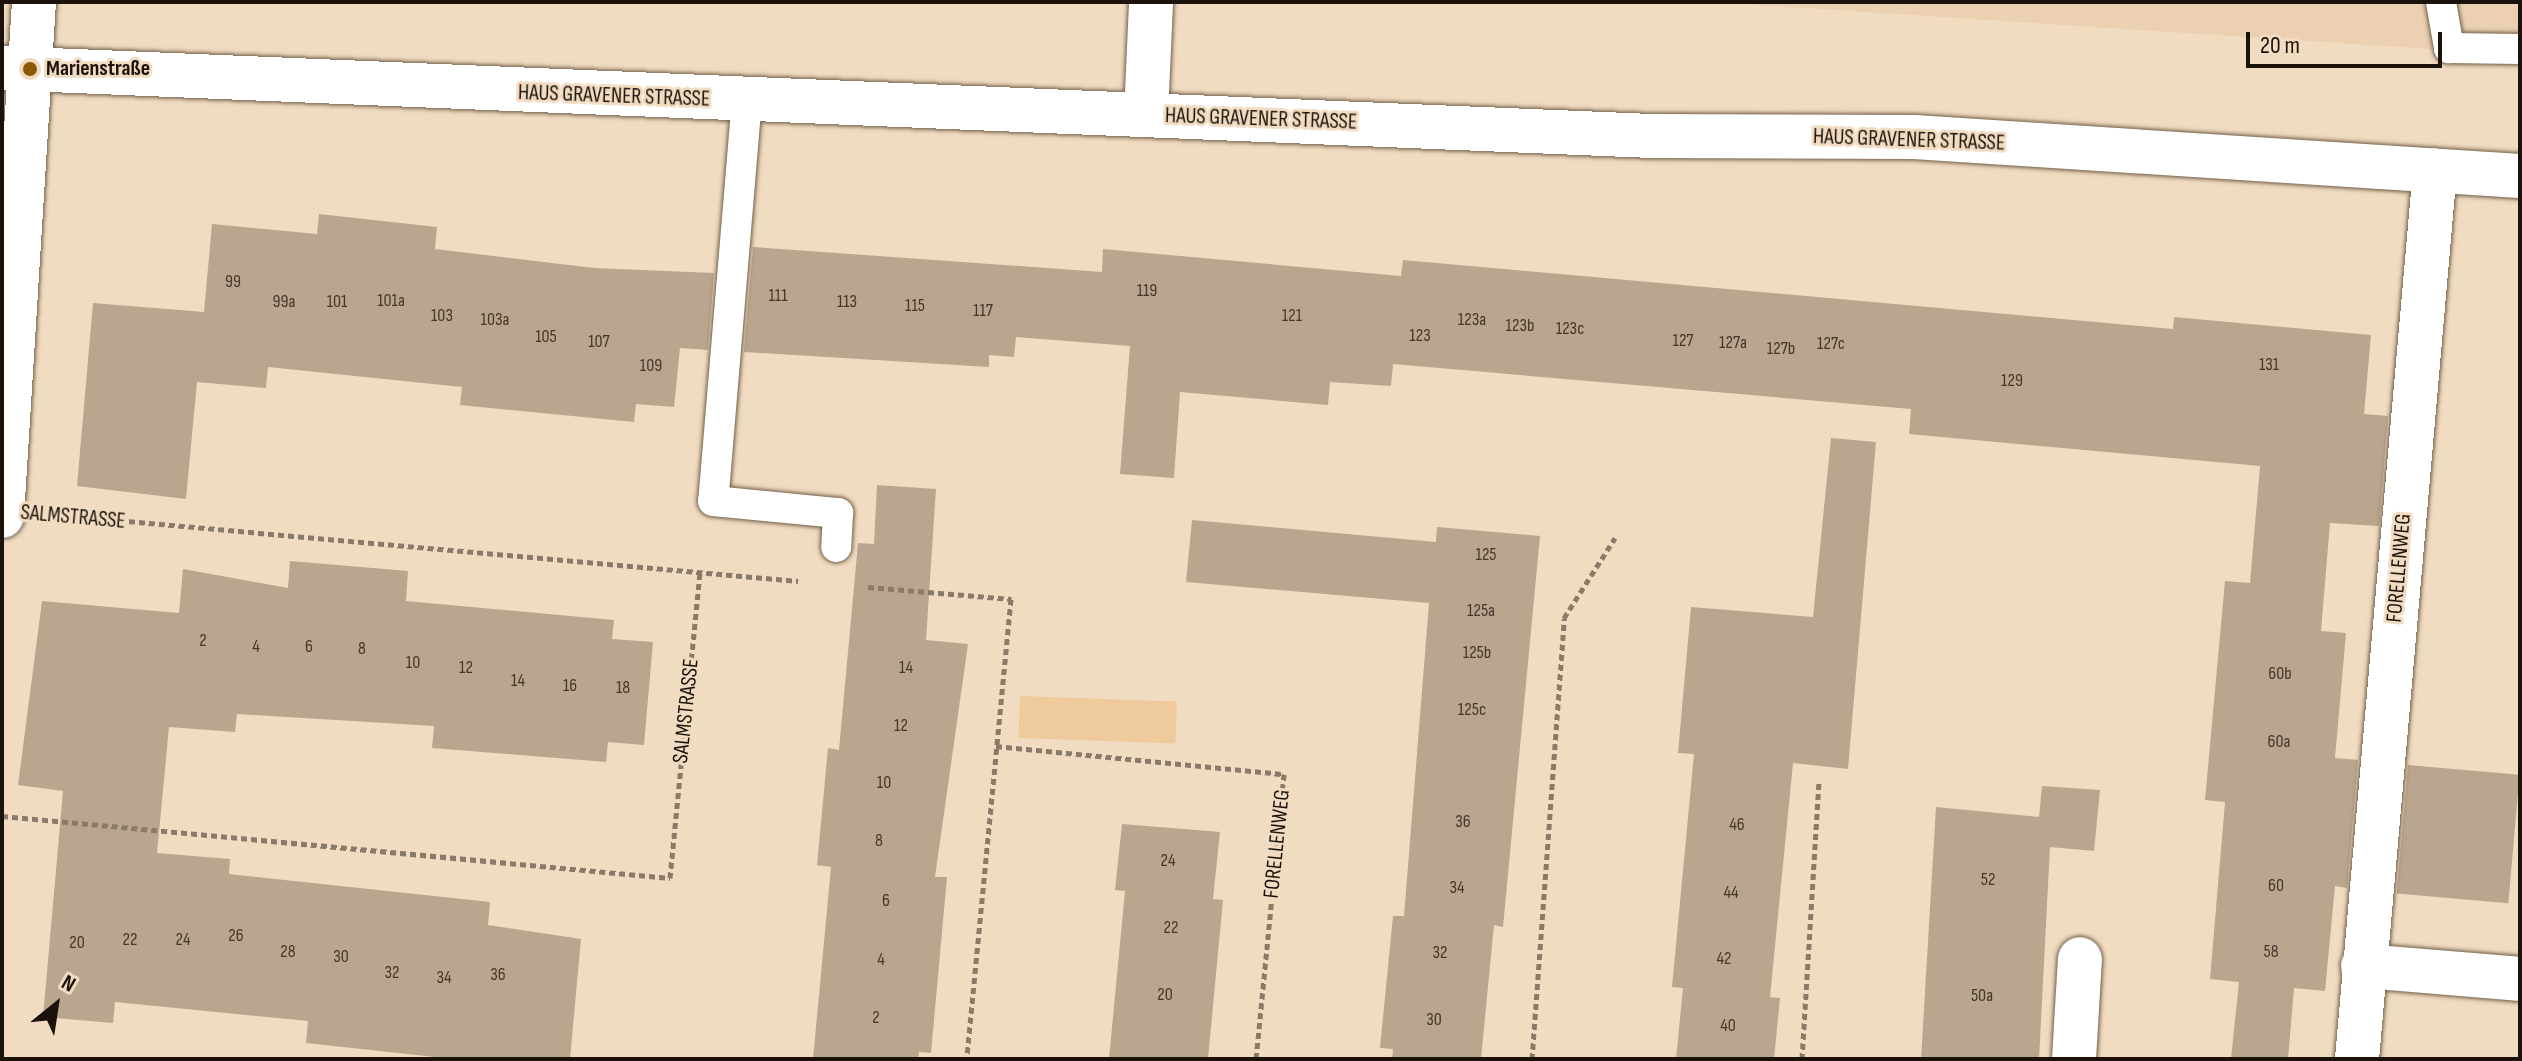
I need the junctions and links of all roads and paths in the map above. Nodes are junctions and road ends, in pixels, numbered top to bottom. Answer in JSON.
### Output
{"nodes":[{"id":1,"x":34,"y":2,"type":"edge"},
{"id":2,"x":1151,"y":2,"type":"edge"},
{"id":3,"x":2441,"y":2,"type":"edge"},
{"id":4,"x":2520,"y":49,"type":"edge"},
{"id":5,"x":16,"y":68,"type":"edge"},
{"id":6,"x":747,"y":99,"type":"junction"},
{"id":7,"x":1146,"y":114,"type":"junction"},
{"id":8,"x":2435,"y":170,"type":"junction"},
{"id":9,"x":2520,"y":176,"type":"edge"},
{"id":10,"x":2,"y":513,"type":"edge"},
{"id":11,"x":1615,"y":538,"type":"dead end"},
{"id":12,"x":836,"y":547,"type":"dead end"},
{"id":13,"x":1011,"y":599,"type":"dead end"},
{"id":14,"x":996,"y":746,"type":"junction"},
{"id":15,"x":1819,"y":783,"type":"dead end"},
{"id":16,"x":2,"y":816,"type":"edge"},
{"id":17,"x":2080,"y":959,"type":"dead end"},
{"id":18,"x":2363,"y":966,"type":"junction"},
{"id":19,"x":2520,"y":979,"type":"edge"},
{"id":20,"x":967,"y":1059,"type":"edge"},
{"id":21,"x":1256,"y":1059,"type":"edge"},
{"id":22,"x":1532,"y":1059,"type":"edge"},
{"id":23,"x":1802,"y":1059,"type":"edge"},
{"id":24,"x":2074,"y":1059,"type":"edge"},
{"id":25,"x":2357,"y":1059,"type":"edge"}],
"edges":[{"from":1,"to":5,"type":"street"},
{"from":2,"to":7,"type":"street"},
{"from":3,"to":4,"type":"lane"},
{"from":5,"to":6,"type":"street","name":"HAUS GRAVENER STRASSE"},
{"from":5,"to":10,"type":"street","name":"SALMSTRASSE"},
{"from":6,"to":7,"type":"street","name":"HAUS GRAVENER STRASSE"},
{"from":6,"to":12,"type":"lane"},
{"from":7,"to":8,"type":"street","name":"HAUS GRAVENER STRASSE"},
{"from":8,"to":9,"type":"street","name":"HAUS GRAVENER STRASSE"},
{"from":8,"to":18,"type":"street","name":"FORELLENWEG"},
{"from":10,"to":16,"type":"path","name":"SALMSTRASSE"},
{"from":11,"to":22,"type":"path"},
{"from":13,"to":14,"type":"path"},
{"from":14,"to":20,"type":"path"},
{"from":14,"to":21,"type":"path","name":"FORELLENWEG"},
{"from":15,"to":23,"type":"path"},
{"from":17,"to":24,"type":"street"},
{"from":18,"to":19,"type":"street"},
{"from":18,"to":25,"type":"street","name":"FORELLENWEG"}]}
